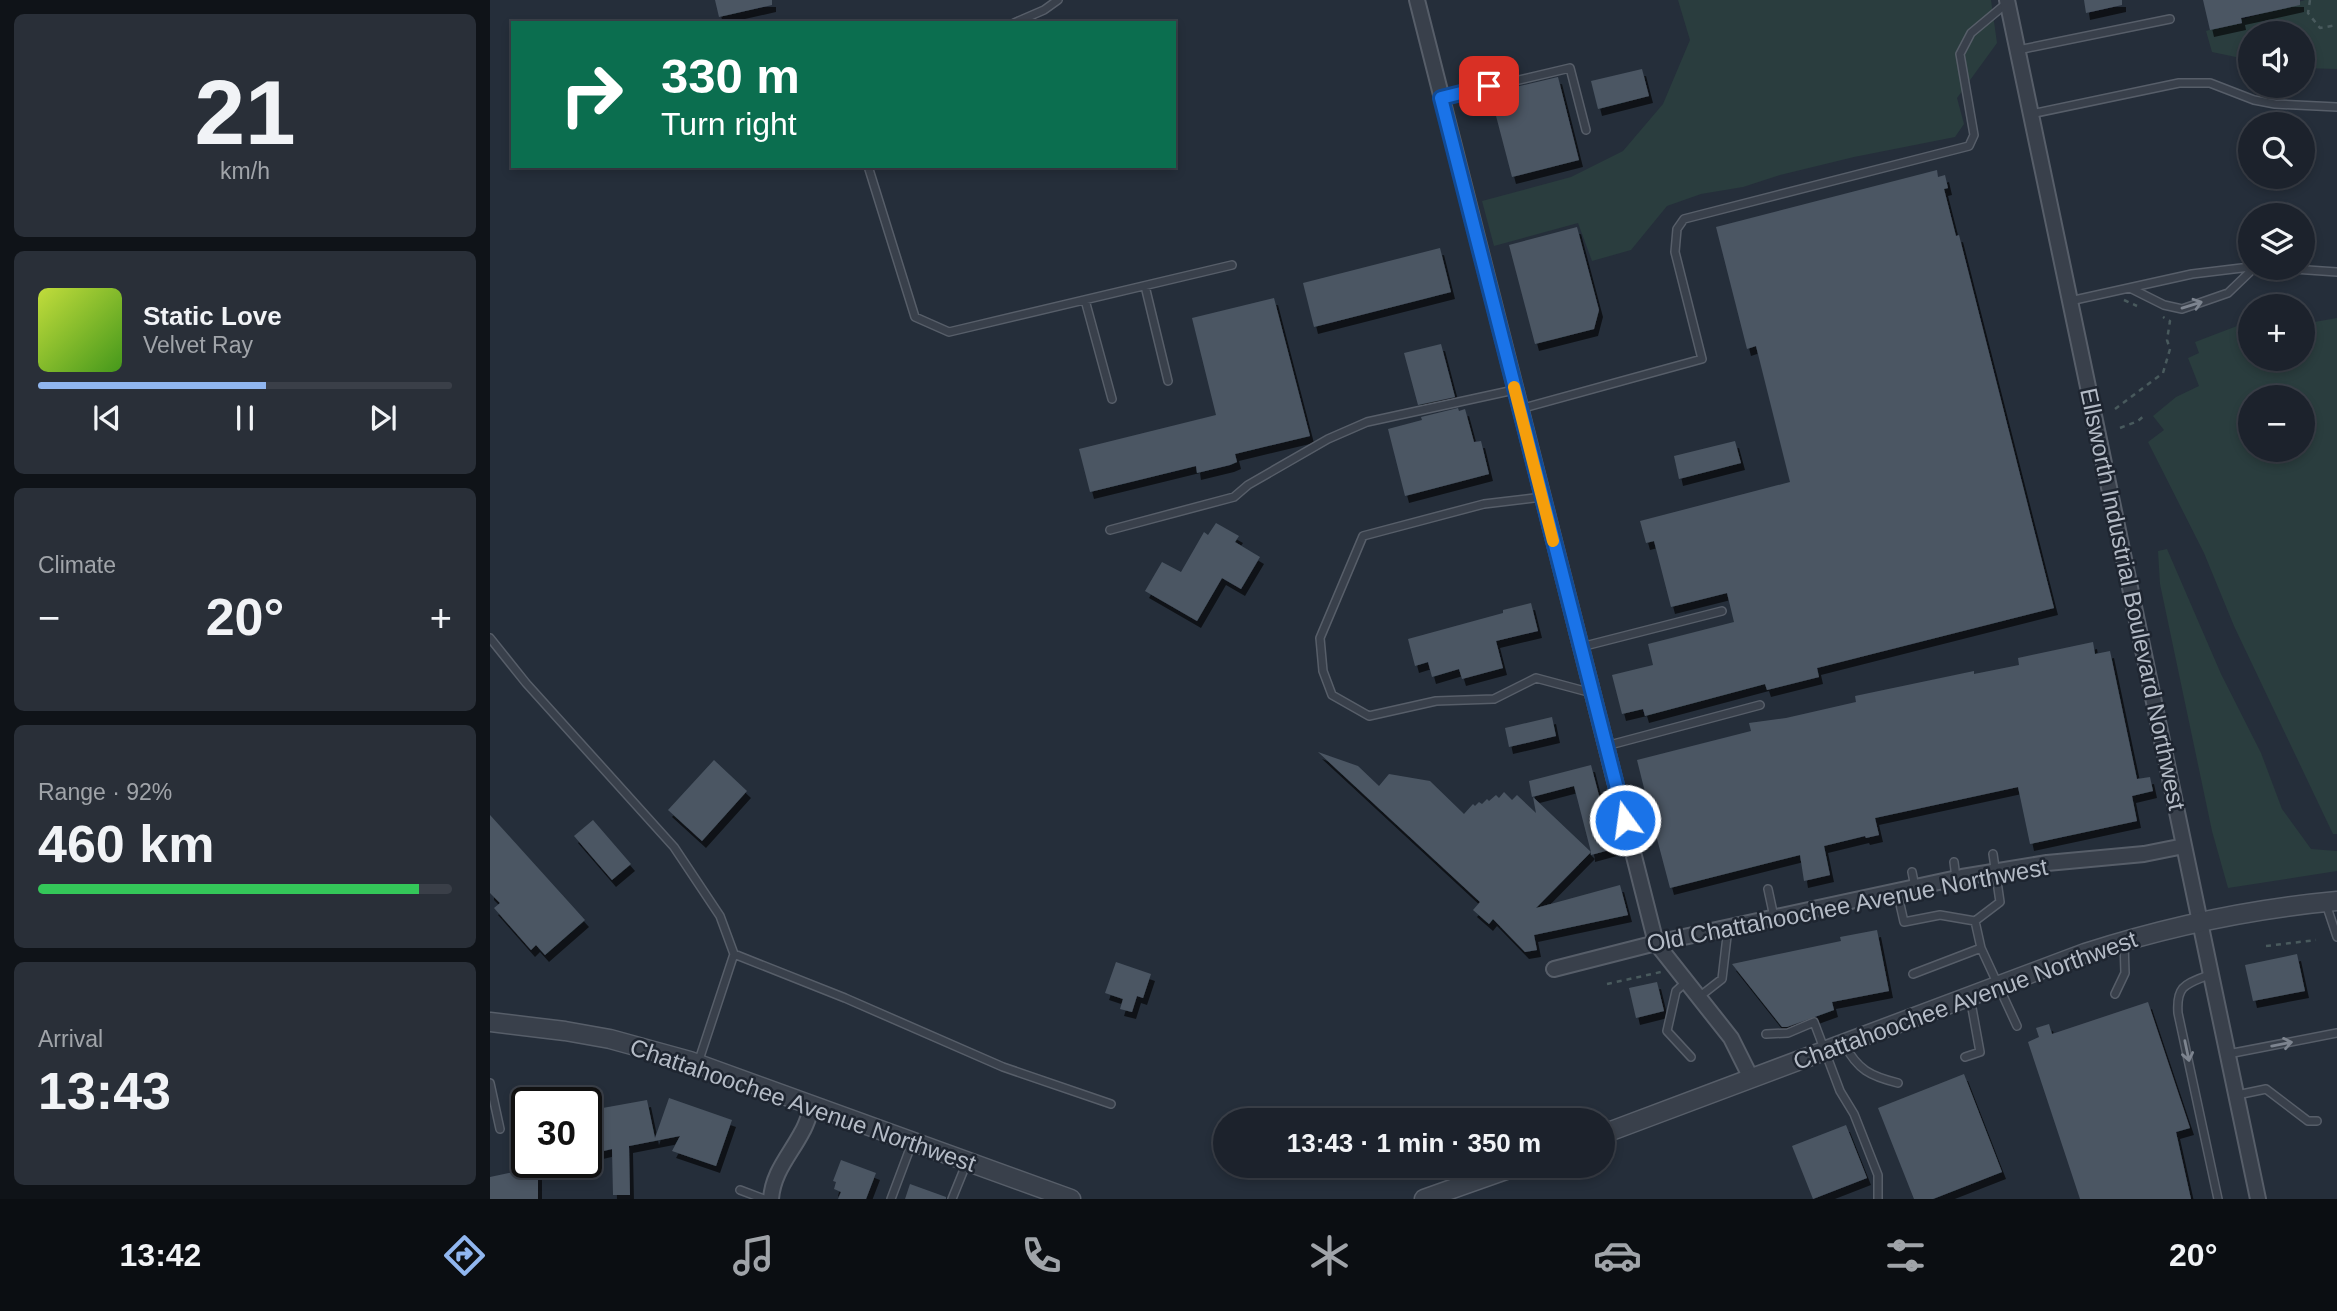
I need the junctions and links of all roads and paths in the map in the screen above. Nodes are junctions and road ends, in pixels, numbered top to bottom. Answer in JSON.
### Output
{"nodes":[{"id":1,"x":1058,"y":0,"type":"edge"},
{"id":2,"x":1417,"y":0,"type":"edge"},
{"id":3,"x":2310,"y":0,"type":"edge"},
{"id":4,"x":2007,"y":1,"type":"edge"},
{"id":5,"x":2170,"y":19,"type":"dead end"},
{"id":6,"x":1019,"y":21,"type":"edge"},
{"id":7,"x":2337,"y":25,"type":"edge"},
{"id":8,"x":2017,"y":50,"type":"junction"},
{"id":9,"x":1441,"y":98,"type":"junction"},
{"id":10,"x":2337,"y":107,"type":"edge"},
{"id":11,"x":2031,"y":114,"type":"junction"},
{"id":12,"x":1586,"y":130,"type":"dead end"},
{"id":13,"x":869,"y":168,"type":"edge"},
{"id":14,"x":1233,"y":265,"type":"dead end"},
{"id":15,"x":2238,"y":269,"type":"edge"},
{"id":16,"x":2315,"y":271,"type":"edge"},
{"id":17,"x":2337,"y":272,"type":"edge"},
{"id":18,"x":2240,"y":280,"type":"edge"},
{"id":19,"x":1145,"y":286,"type":"junction"},
{"id":20,"x":2129,"y":288,"type":"junction"},
{"id":21,"x":1086,"y":300,"type":"junction"},
{"id":22,"x":2123,"y":300,"type":"dead end"},
{"id":23,"x":2070,"y":301,"type":"junction"},
{"id":24,"x":2143,"y":308,"type":"dead end"},
{"id":25,"x":2162,"y":317,"type":"dead end"},
{"id":26,"x":1168,"y":382,"type":"dead end"},
{"id":27,"x":1514,"y":390,"type":"junction"},
{"id":28,"x":1112,"y":399,"type":"dead end"},
{"id":29,"x":1519,"y":409,"type":"junction"},
{"id":30,"x":2115,"y":409,"type":"dead end"},
{"id":31,"x":2146,"y":414,"type":"dead end"},
{"id":32,"x":2120,"y":428,"type":"dead end"},
{"id":33,"x":1542,"y":497,"type":"junction"},
{"id":34,"x":1110,"y":530,"type":"dead end"},
{"id":35,"x":1722,"y":611,"type":"dead end"},
{"id":36,"x":490,"y":638,"type":"edge"},
{"id":37,"x":1580,"y":648,"type":"junction"},
{"id":38,"x":1592,"y":694,"type":"junction"},
{"id":39,"x":1760,"y":705,"type":"dead end"},
{"id":40,"x":1606,"y":746,"type":"junction"},
{"id":41,"x":2184,"y":846,"type":"junction"},
{"id":42,"x":1993,"y":854,"type":"dead end"},
{"id":43,"x":1954,"y":862,"type":"dead end"},
{"id":44,"x":1996,"y":871,"type":"junction"},
{"id":45,"x":1956,"y":878,"type":"junction"},
{"id":46,"x":1768,"y":889,"type":"dead end"},
{"id":47,"x":1897,"y":891,"type":"junction"},
{"id":48,"x":2331,"y":902,"type":"edge"},
{"id":49,"x":1774,"y":917,"type":"junction"},
{"id":50,"x":2200,"y":920,"type":"junction"},
{"id":51,"x":1975,"y":921,"type":"junction"},
{"id":52,"x":1728,"y":927,"type":"junction"},
{"id":53,"x":2337,"y":937,"type":"edge"},
{"id":54,"x":2316,"y":940,"type":"dead end"},
{"id":55,"x":2124,"y":941,"type":"junction"},
{"id":56,"x":1656,"y":943,"type":"junction"},
{"id":57,"x":2266,"y":946,"type":"dead end"},
{"id":58,"x":1981,"y":948,"type":"junction"},
{"id":59,"x":734,"y":954,"type":"junction"},
{"id":60,"x":1554,"y":969,"type":"dead end"},
{"id":61,"x":1661,"y":972,"type":"dead end"},
{"id":62,"x":1913,"y":974,"type":"dead end"},
{"id":63,"x":2211,"y":974,"type":"junction"},
{"id":64,"x":1686,"y":981,"type":"junction"},
{"id":65,"x":1607,"y":984,"type":"dead end"},
{"id":66,"x":1998,"y":986,"type":"junction"},
{"id":67,"x":2115,"y":994,"type":"dead end"},
{"id":68,"x":1970,"y":996,"type":"junction"},
{"id":69,"x":1699,"y":997,"type":"junction"},
{"id":70,"x":490,"y":1023,"type":"edge"},
{"id":71,"x":2017,"y":1026,"type":"dead end"},
{"id":72,"x":2337,"y":1033,"type":"edge"},
{"id":73,"x":1766,"y":1034,"type":"dead end"},
{"id":74,"x":1843,"y":1044,"type":"junction"},
{"id":75,"x":1824,"y":1051,"type":"junction"},
{"id":76,"x":2228,"y":1054,"type":"junction"},
{"id":77,"x":1691,"y":1057,"type":"dead end"},
{"id":78,"x":1965,"y":1057,"type":"dead end"},
{"id":79,"x":698,"y":1064,"type":"junction"},
{"id":80,"x":1751,"y":1078,"type":"junction"},
{"id":81,"x":490,"y":1083,"type":"edge"},
{"id":82,"x":1898,"y":1083,"type":"dead end"},
{"id":83,"x":2236,"y":1095,"type":"junction"},
{"id":84,"x":1111,"y":1104,"type":"dead end"},
{"id":85,"x":813,"y":1105,"type":"junction"},
{"id":86,"x":2317,"y":1121,"type":"dead end"},
{"id":87,"x":500,"y":1129,"type":"dead end"},
{"id":88,"x":1615,"y":1129,"type":"edge"},
{"id":89,"x":912,"y":1143,"type":"junction"},
{"id":90,"x":967,"y":1162,"type":"junction"},
{"id":91,"x":1484,"y":1178,"type":"edge"},
{"id":92,"x":740,"y":1190,"type":"dead end"},
{"id":93,"x":1449,"y":1194,"type":"edge"},
{"id":94,"x":764,"y":1199,"type":"edge"},
{"id":95,"x":771,"y":1199,"type":"edge"},
{"id":96,"x":891,"y":1199,"type":"edge"},
{"id":97,"x":952,"y":1199,"type":"edge"},
{"id":98,"x":1071,"y":1199,"type":"edge"},
{"id":99,"x":1424,"y":1199,"type":"edge"},
{"id":100,"x":1878,"y":1199,"type":"edge"},
{"id":101,"x":2218,"y":1199,"type":"edge"},
{"id":102,"x":2258,"y":1199,"type":"edge"}],
"edges":[{"from":1,"to":6,"type":"lane"},
{"from":2,"to":9,"type":"street"},
{"from":3,"to":7,"type":"path"},
{"from":4,"to":8,"type":"street","name":"Ellsworth Industrial Boulevard Northwest"},
{"from":4,"to":29,"type":"lane"},
{"from":5,"to":8,"type":"lane"},
{"from":8,"to":11,"type":"street","name":"Ellsworth Industrial Boulevard Northwest"},
{"from":9,"to":12,"type":"lane"},
{"from":9,"to":27,"type":"street"},
{"from":10,"to":11,"type":"lane"},
{"from":11,"to":23,"type":"street","name":"Ellsworth Industrial Boulevard Northwest"},
{"from":13,"to":21,"type":"lane"},
{"from":14,"to":19,"type":"lane"},
{"from":15,"to":20,"type":"lane"},
{"from":16,"to":17,"type":"lane"},
{"from":20,"to":18,"type":"lane","one_way":true},
{"from":19,"to":21,"type":"lane"},
{"from":19,"to":26,"type":"lane"},
{"from":20,"to":23,"type":"lane"},
{"from":21,"to":28,"type":"lane"},
{"from":22,"to":24,"type":"path"},
{"from":23,"to":41,"type":"street","name":"Ellsworth Industrial Boulevard Northwest"},
{"from":25,"to":30,"type":"path"},
{"from":27,"to":29,"type":"street"},
{"from":27,"to":34,"type":"lane"},
{"from":29,"to":33,"type":"street"},
{"from":31,"to":32,"type":"path"},
{"from":33,"to":37,"type":"street"},
{"from":33,"to":38,"type":"lane"},
{"from":35,"to":37,"type":"lane"},
{"from":36,"to":59,"type":"lane"},
{"from":37,"to":38,"type":"street"},
{"from":38,"to":40,"type":"street"},
{"from":39,"to":40,"type":"lane"},
{"from":40,"to":56,"type":"street"},
{"from":41,"to":44,"type":"street","name":"Old Chattahoochee Avenue Northwest"},
{"from":41,"to":50,"type":"street","name":"Ellsworth Industrial Boulevard Northwest"},
{"from":42,"to":44,"type":"lane"},
{"from":43,"to":45,"type":"lane"},
{"from":44,"to":45,"type":"street","name":"Old Chattahoochee Avenue Northwest"},
{"from":44,"to":51,"type":"lane"},
{"from":45,"to":47,"type":"street","name":"Old Chattahoochee Avenue Northwest"},
{"from":46,"to":49,"type":"lane"},
{"from":47,"to":49,"type":"street","name":"Old Chattahoochee Avenue Northwest"},
{"from":47,"to":51,"type":"lane"},
{"from":48,"to":50,"type":"street","name":"Chattahoochee Avenue Northwest"},
{"from":48,"to":53,"type":"lane"},
{"from":49,"to":52,"type":"street","name":"Old Chattahoochee Avenue Northwest"},
{"from":50,"to":55,"type":"street","name":"Chattahoochee Avenue Northwest"},
{"from":50,"to":63,"type":"street","name":"Ellsworth Industrial Boulevard Northwest"},
{"from":51,"to":58,"type":"lane"},
{"from":52,"to":56,"type":"street","name":"Old Chattahoochee Avenue Northwest"},
{"from":52,"to":69,"type":"lane"},
{"from":54,"to":57,"type":"path"},
{"from":55,"to":66,"type":"street","name":"Chattahoochee Avenue Northwest"},
{"from":55,"to":67,"type":"lane"},
{"from":56,"to":60,"type":"street","name":"Old Chattahoochee Avenue Northwest"},
{"from":56,"to":64,"type":"street"},
{"from":58,"to":62,"type":"lane"},
{"from":58,"to":66,"type":"lane"},
{"from":59,"to":79,"type":"lane"},
{"from":59,"to":84,"type":"lane"},
{"from":61,"to":65,"type":"path"},
{"from":63,"to":76,"type":"street","name":"Ellsworth Industrial Boulevard Northwest"},
{"from":63,"to":101,"type":"lane","one_way":true},
{"from":64,"to":69,"type":"street"},
{"from":64,"to":77,"type":"lane"},
{"from":66,"to":68,"type":"street","name":"Chattahoochee Avenue Northwest"},
{"from":66,"to":71,"type":"lane"},
{"from":68,"to":74,"type":"street","name":"Chattahoochee Avenue Northwest"},
{"from":68,"to":78,"type":"lane"},
{"from":69,"to":80,"type":"street"},
{"from":70,"to":79,"type":"street","name":"Chattahoochee Avenue Northwest"},
{"from":76,"to":72,"type":"lane","one_way":true},
{"from":73,"to":75,"type":"lane"},
{"from":74,"to":75,"type":"street","name":"Chattahoochee Avenue Northwest"},
{"from":74,"to":82,"type":"lane"},
{"from":75,"to":80,"type":"street","name":"Chattahoochee Avenue Northwest"},
{"from":75,"to":100,"type":"lane"},
{"from":76,"to":83,"type":"street","name":"Ellsworth Industrial Boulevard Northwest"},
{"from":79,"to":85,"type":"street","name":"Chattahoochee Avenue Northwest"},
{"from":80,"to":88,"type":"street","name":"Chattahoochee Avenue Northwest"},
{"from":81,"to":87,"type":"lane"},
{"from":83,"to":86,"type":"lane"},
{"from":83,"to":102,"type":"street","name":"Ellsworth Industrial Boulevard Northwest"},
{"from":85,"to":89,"type":"street","name":"Chattahoochee Avenue Northwest"},
{"from":85,"to":95,"type":"street"},
{"from":89,"to":90,"type":"street","name":"Chattahoochee Avenue Northwest"},
{"from":89,"to":96,"type":"lane"},
{"from":90,"to":97,"type":"lane"},
{"from":90,"to":98,"type":"street","name":"Chattahoochee Avenue Northwest"},
{"from":91,"to":93,"type":"street"},
{"from":92,"to":94,"type":"lane"},
{"from":93,"to":99,"type":"street"}]}
